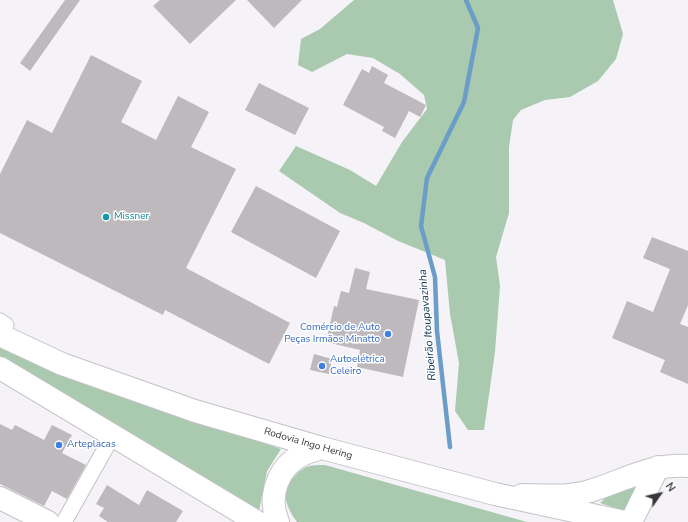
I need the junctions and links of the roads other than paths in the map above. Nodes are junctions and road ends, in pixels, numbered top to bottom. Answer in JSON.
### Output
{"nodes":[{"id":1,"x":2,"y":327,"type":"edge"},
{"id":2,"x":0,"y":368,"type":"edge"},
{"id":3,"x":113,"y":435,"type":"junction"},
{"id":4,"x":322,"y":448,"type":"junction"},
{"id":5,"x":688,"y":466,"type":"edge"},
{"id":6,"x":658,"y":467,"type":"junction"},
{"id":7,"x":495,"y":494,"type":"junction"},
{"id":8,"x":0,"y":498,"type":"edge"},
{"id":9,"x":48,"y":522,"type":"edge"},
{"id":10,"x":64,"y":522,"type":"edge"},
{"id":11,"x":257,"y":522,"type":"edge"},
{"id":12,"x":278,"y":522,"type":"edge"},
{"id":13,"x":552,"y":522,"type":"edge"},
{"id":14,"x":625,"y":522,"type":"edge"},
{"id":15,"x":631,"y":522,"type":"edge"}],
"edges":[{"from":1,"to":4,"type":"main road","name":"Rodovia Ingo Hering"},
{"from":2,"to":3,"type":"main road"},
{"from":3,"to":10,"type":"street"},
{"from":3,"to":11,"type":"main road"},
{"from":4,"to":7,"type":"main road","name":"Rodovia Ingo Hering"},
{"from":4,"to":12,"type":"main road"},
{"from":5,"to":6,"type":"main road"},
{"from":6,"to":7,"type":"main road"},
{"from":6,"to":15,"type":"main road"},
{"from":7,"to":13,"type":"main road"},
{"from":7,"to":14,"type":"main road","name":"Rodovia Ingo Hering"},
{"from":8,"to":9,"type":"main road"}]}
